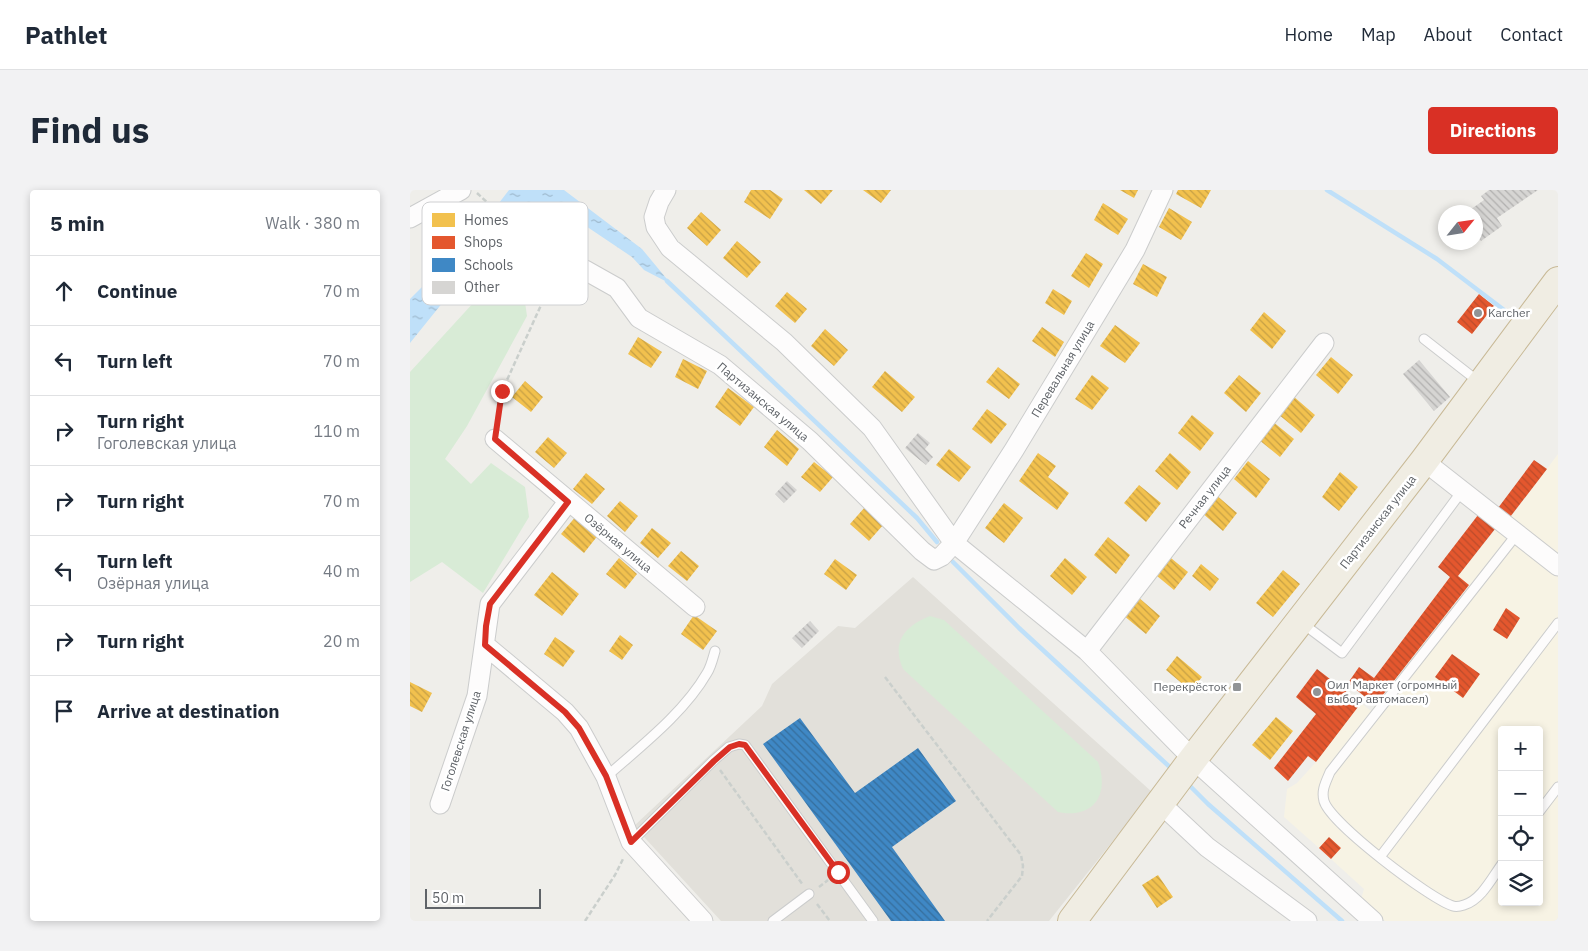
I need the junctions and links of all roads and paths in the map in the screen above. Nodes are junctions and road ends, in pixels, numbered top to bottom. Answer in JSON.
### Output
{"nodes":[{"id":1,"x":461,"y":190,"type":"edge"},
{"id":2,"x":474,"y":190,"type":"edge"},
{"id":3,"x":666,"y":190,"type":"edge"},
{"id":4,"x":1163,"y":190,"type":"edge"},
{"id":5,"x":439,"y":202,"type":"edge"},
{"id":6,"x":486,"y":202,"type":"edge"},
{"id":7,"x":422,"y":211,"type":"edge"},
{"id":8,"x":410,"y":218,"type":"edge"},
{"id":9,"x":588,"y":272,"type":"edge"},
{"id":10,"x":1558,"y":281,"type":"edge"},
{"id":11,"x":541,"y":305,"type":"edge"},
{"id":12,"x":1424,"y":339,"type":"dead end"},
{"id":13,"x":1324,"y":343,"type":"dead end"},
{"id":14,"x":1481,"y":384,"type":"junction"},
{"id":15,"x":495,"y":439,"type":"joint"},
{"id":16,"x":1424,"y":461,"type":"junction"},
{"id":17,"x":1462,"y":491,"type":"junction"},
{"id":18,"x":568,"y":502,"type":"junction"},
{"id":19,"x":1517,"y":534,"type":"junction"},
{"id":20,"x":954,"y":543,"type":"junction"},
{"id":21,"x":1558,"y":566,"type":"edge"},
{"id":22,"x":695,"y":607,"type":"dead end"},
{"id":23,"x":1300,"y":621,"type":"junction"},
{"id":24,"x":1558,"y":623,"type":"edge"},
{"id":25,"x":485,"y":645,"type":"junction"},
{"id":26,"x":715,"y":651,"type":"dead end"},
{"id":27,"x":1087,"y":651,"type":"junction"},
{"id":28,"x":885,"y":677,"type":"dead end"},
{"id":29,"x":714,"y":761,"type":"junction"},
{"id":30,"x":1190,"y":763,"type":"junction"},
{"id":31,"x":606,"y":776,"type":"junction"},
{"id":32,"x":1558,"y":787,"type":"edge"},
{"id":33,"x":1164,"y":799,"type":"junction"},
{"id":34,"x":440,"y":804,"type":"dead end"},
{"id":35,"x":1543,"y":807,"type":"edge"},
{"id":36,"x":631,"y":842,"type":"junction"},
{"id":37,"x":1380,"y":857,"type":"junction"},
{"id":38,"x":1498,"y":869,"type":"edge"},
{"id":39,"x":838,"y":872,"type":"junction"},
{"id":40,"x":809,"y":894,"type":"junction"},
{"id":41,"x":586,"y":921,"type":"edge"},
{"id":42,"x":703,"y":921,"type":"edge"},
{"id":43,"x":773,"y":921,"type":"edge"},
{"id":44,"x":830,"y":921,"type":"edge"},
{"id":45,"x":873,"y":921,"type":"edge"},
{"id":46,"x":987,"y":921,"type":"edge"},
{"id":47,"x":1072,"y":921,"type":"edge"},
{"id":48,"x":1306,"y":921,"type":"edge"},
{"id":49,"x":1374,"y":921,"type":"edge"}],
"edges":[{"from":1,"to":5,"type":"street"},
{"from":2,"to":6,"type":"path"},
{"from":3,"to":20,"type":"street"},
{"from":4,"to":20,"type":"street","name":"Перевальная улица"},
{"from":7,"to":8,"type":"street"},
{"from":9,"to":20,"type":"street","name":"Партизанская улица"},
{"from":10,"to":14,"type":"highway","name":"Партизанская улица"},
{"from":11,"to":15,"type":"path"},
{"from":12,"to":14,"type":"lane"},
{"from":13,"to":27,"type":"street","name":"Речная улица"},
{"from":14,"to":16,"type":"highway","name":"Партизанская улица"},
{"from":15,"to":18,"type":"street","name":"Озёрная улица"},
{"from":16,"to":17,"type":"street"},
{"from":16,"to":23,"type":"highway","name":"Партизанская улица"},
{"from":17,"to":19,"type":"street"},
{"from":17,"to":23,"type":"lane"},
{"from":18,"to":22,"type":"street","name":"Озёрная улица"},
{"from":18,"to":25,"type":"street","name":"Гоголевская улица"},
{"from":19,"to":21,"type":"street"},
{"from":19,"to":37,"type":"lane"},
{"from":20,"to":27,"type":"street"},
{"from":23,"to":30,"type":"highway","name":"Партизанская улица"},
{"from":24,"to":37,"type":"lane"},
{"from":25,"to":31,"type":"street"},
{"from":25,"to":34,"type":"street","name":"Гоголевская улица"},
{"from":26,"to":31,"type":"lane"},
{"from":27,"to":30,"type":"street"},
{"from":28,"to":46,"type":"path"},
{"from":29,"to":36,"type":"lane"},
{"from":29,"to":39,"type":"lane"},
{"from":29,"to":40,"type":"path"},
{"from":30,"to":33,"type":"highway","name":"Партизанская улица"},
{"from":30,"to":49,"type":"street"},
{"from":31,"to":36,"type":"street"},
{"from":32,"to":35,"type":"lane"},
{"from":33,"to":47,"type":"highway","name":"Партизанская улица"},
{"from":33,"to":48,"type":"street"},
{"from":36,"to":41,"type":"path"},
{"from":36,"to":42,"type":"street"},
{"from":37,"to":38,"type":"lane"},
{"from":39,"to":40,"type":"path"},
{"from":39,"to":45,"type":"lane"},
{"from":40,"to":43,"type":"lane"},
{"from":40,"to":44,"type":"path"}]}
